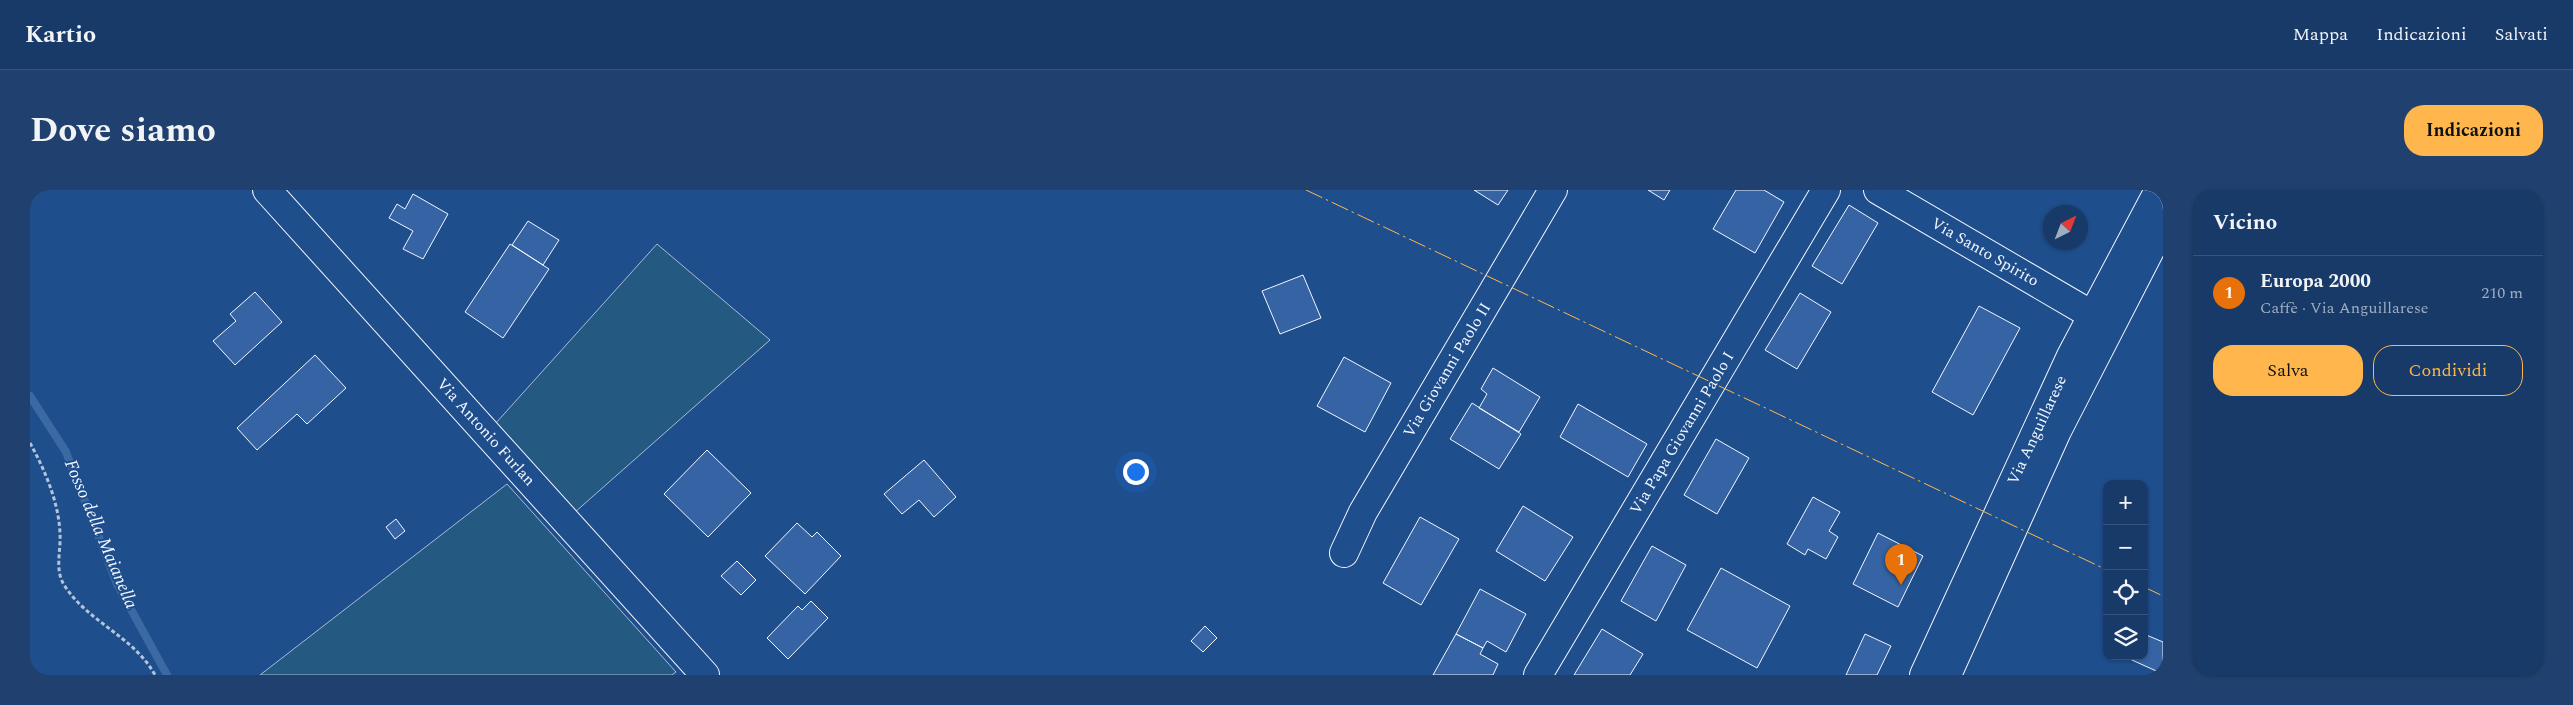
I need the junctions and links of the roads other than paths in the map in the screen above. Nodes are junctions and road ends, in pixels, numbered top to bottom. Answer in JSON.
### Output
{"nodes":[{"id":1,"x":267,"y":190,"type":"edge"},
{"id":2,"x":1553,"y":190,"type":"edge"},
{"id":3,"x":1826,"y":190,"type":"edge"},
{"id":4,"x":1878,"y":190,"type":"edge"},
{"id":5,"x":2159,"y":190,"type":"edge"},
{"id":6,"x":2163,"y":224,"type":"edge"},
{"id":7,"x":2092,"y":315,"type":"junction"},
{"id":8,"x":1344,"y":553,"type":"dead end"},
{"id":9,"x":705,"y":675,"type":"edge"},
{"id":10,"x":1538,"y":675,"type":"edge"},
{"id":11,"x":1924,"y":675,"type":"edge"},
{"id":12,"x":1947,"y":675,"type":"edge"}],
"edges":[{"from":1,"to":9,"type":"street","name":"Via Antonio Furlan"},
{"from":2,"to":8,"type":"street","name":"Via Giovanni Paolo II"},
{"from":3,"to":10,"type":"street","name":"Via Papa Giovanni Paolo I"},
{"from":4,"to":7,"type":"street","name":"Via Santo Spirito"},
{"from":5,"to":7,"type":"street","name":"Via Anguillarese"},
{"from":6,"to":12,"type":"street"},
{"from":7,"to":11,"type":"street","name":"Via Anguillarese"}]}
